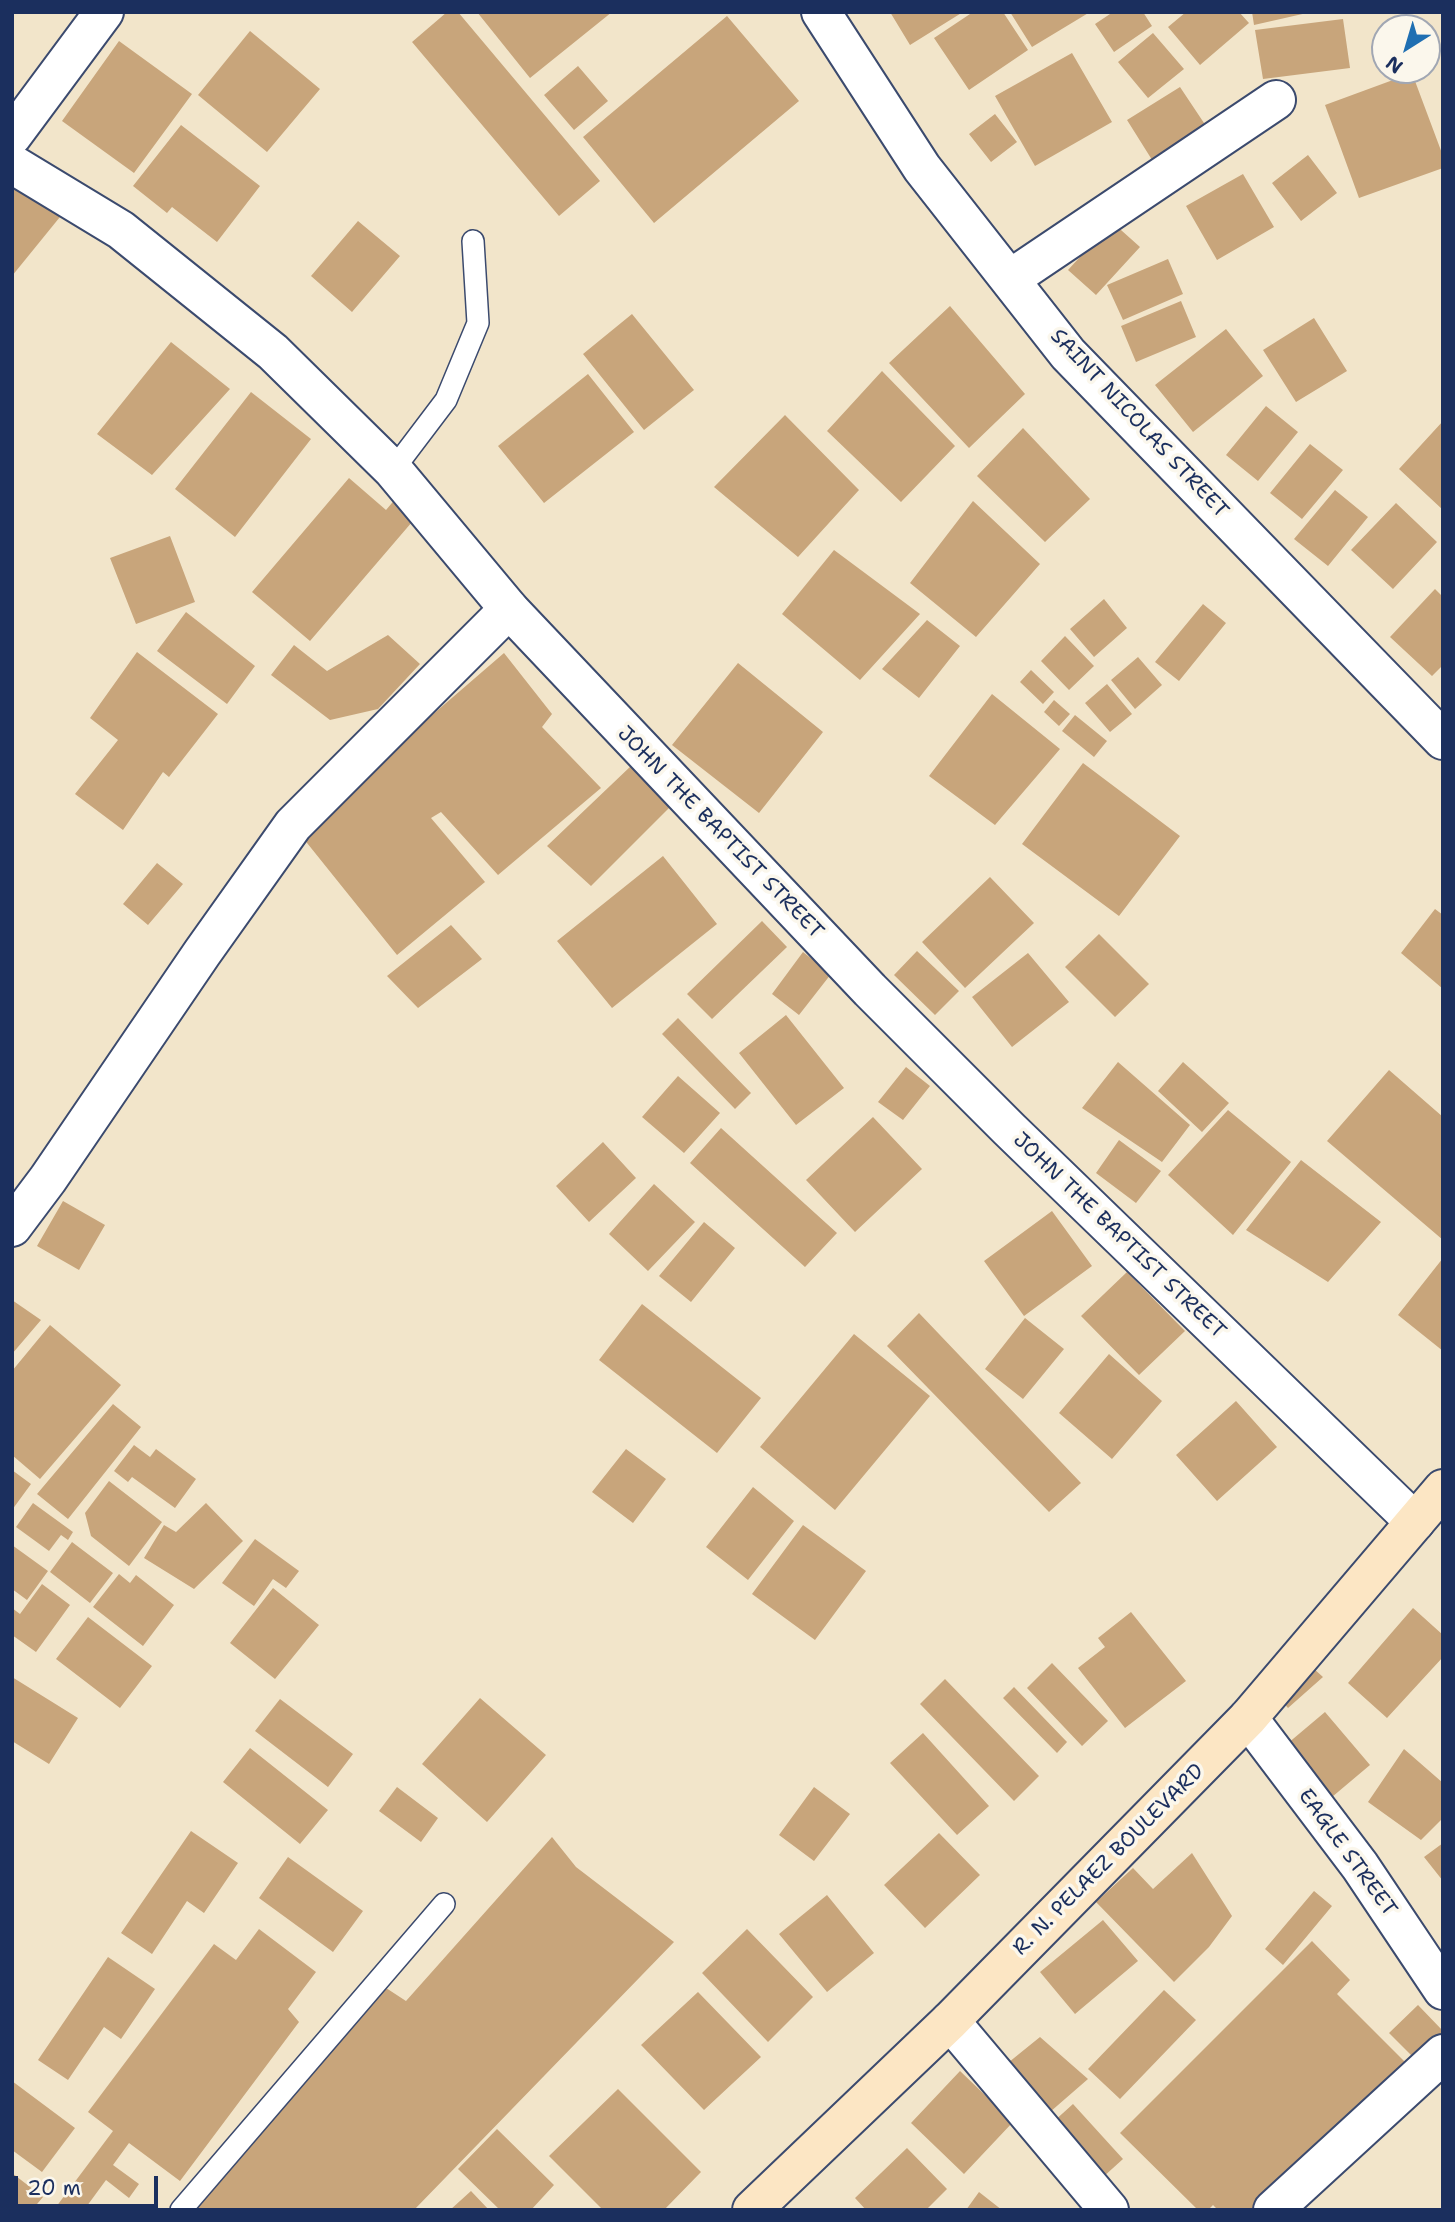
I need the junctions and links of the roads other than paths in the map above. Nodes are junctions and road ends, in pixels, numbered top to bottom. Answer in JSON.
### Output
{"nodes":[{"id":1,"x":104,"y":12,"type":"edge"},
{"id":2,"x":821,"y":12,"type":"edge"},
{"id":3,"x":1276,"y":100,"type":"dead end"},
{"id":4,"x":12,"y":136,"type":"edge"},
{"id":5,"x":12,"y":164,"type":"edge"},
{"id":6,"x":473,"y":241,"type":"dead end"},
{"id":7,"x":1010,"y":279,"type":"junction"},
{"id":8,"x":393,"y":470,"type":"junction"},
{"id":9,"x":509,"y":610,"type":"junction"},
{"id":10,"x":1443,"y":740,"type":"edge"},
{"id":11,"x":12,"y":1227,"type":"edge"},
{"id":12,"x":1443,"y":1489,"type":"edge"},
{"id":13,"x":1415,"y":1522,"type":"junction"},
{"id":14,"x":1248,"y":1718,"type":"junction"},
{"id":15,"x":444,"y":1904,"type":"dead end"},
{"id":16,"x":1443,"y":1990,"type":"edge"},
{"id":17,"x":950,"y":2021,"type":"junction"},
{"id":18,"x":1443,"y":2054,"type":"edge"},
{"id":19,"x":181,"y":2210,"type":"edge"},
{"id":20,"x":752,"y":2210,"type":"edge"},
{"id":21,"x":1109,"y":2210,"type":"edge"},
{"id":22,"x":1273,"y":2210,"type":"edge"}],
"edges":[{"from":1,"to":4,"type":"street"},
{"from":2,"to":7,"type":"street","name":"SAINT NICOLAS STREET"},
{"from":3,"to":7,"type":"street"},
{"from":5,"to":8,"type":"street","name":"JOHN THE BAPTIST STREET"},
{"from":6,"to":8,"type":"lane"},
{"from":7,"to":10,"type":"street","name":"SAINT NICOLAS STREET"},
{"from":8,"to":9,"type":"street","name":"JOHN THE BAPTIST STREET"},
{"from":9,"to":11,"type":"street"},
{"from":9,"to":13,"type":"street","name":"JOHN THE BAPTIST STREET"},
{"from":12,"to":13,"type":"main road","name":"R. N. PELAEZ BOULEVARD"},
{"from":13,"to":14,"type":"main road","name":"R. N. PELAEZ BOULEVARD"},
{"from":14,"to":16,"type":"street","name":"EAGLE STREET"},
{"from":14,"to":17,"type":"main road","name":"R. N. PELAEZ BOULEVARD"},
{"from":15,"to":19,"type":"lane"},
{"from":17,"to":20,"type":"main road","name":"R. N. PELAEZ BOULEVARD"},
{"from":17,"to":21,"type":"street"},
{"from":18,"to":22,"type":"street"}]}
